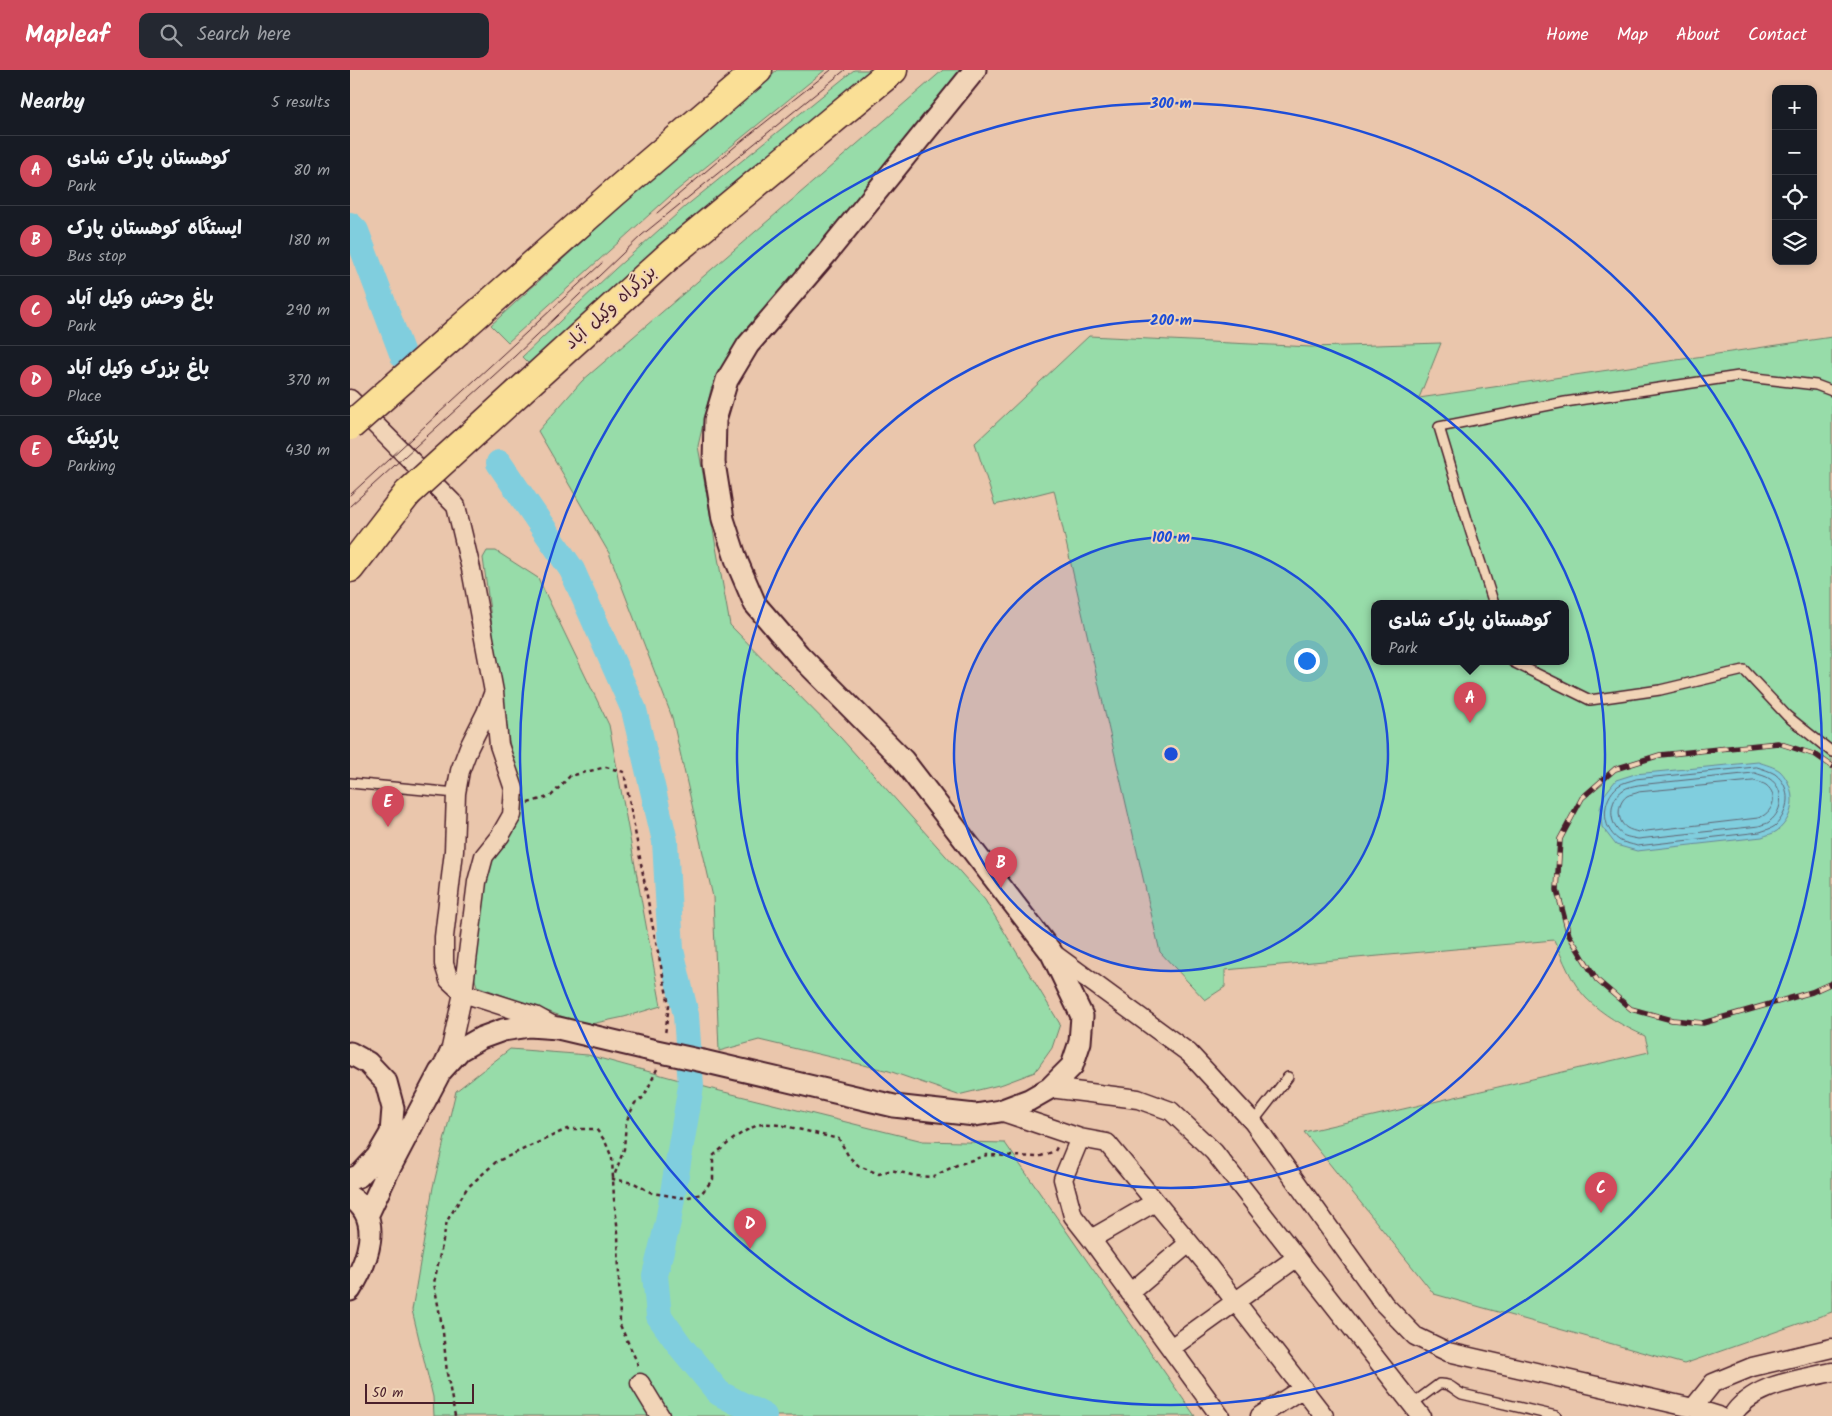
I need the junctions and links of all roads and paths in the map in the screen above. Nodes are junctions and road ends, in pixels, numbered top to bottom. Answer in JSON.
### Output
{"nodes":[{"id":1,"x":758,"y":70,"type":"edge"},
{"id":2,"x":893,"y":70,"type":"edge"},
{"id":3,"x":975,"y":70,"type":"edge"},
{"id":4,"x":1832,"y":391,"type":"edge"},
{"id":5,"x":350,"y":399,"type":"edge"},
{"id":6,"x":350,"y":426,"type":"edge"},
{"id":7,"x":350,"y":568,"type":"edge"},
{"id":8,"x":1493,"y":600,"type":"edge"},
{"id":9,"x":1520,"y":665,"type":"edge"},
{"id":10,"x":494,"y":692,"type":"junction"},
{"id":11,"x":499,"y":745,"type":"junction"},
{"id":12,"x":469,"y":747,"type":"junction"},
{"id":13,"x":1832,"y":752,"type":"edge"},
{"id":14,"x":350,"y":783,"type":"edge"},
{"id":15,"x":456,"y":793,"type":"junction"},
{"id":16,"x":530,"y":803,"type":"dead end"},
{"id":17,"x":1050,"y":952,"type":"junction"},
{"id":18,"x":463,"y":993,"type":"junction"},
{"id":19,"x":558,"y":1028,"type":"junction"},
{"id":20,"x":656,"y":1052,"type":"junction"},
{"id":21,"x":350,"y":1053,"type":"edge"},
{"id":22,"x":440,"y":1072,"type":"junction"},
{"id":23,"x":1288,"y":1077,"type":"dead end"},
{"id":24,"x":1050,"y":1088,"type":"junction"},
{"id":25,"x":1000,"y":1111,"type":"junction"},
{"id":26,"x":1253,"y":1122,"type":"junction"},
{"id":27,"x":1073,"y":1135,"type":"junction"},
{"id":28,"x":350,"y":1179,"type":"edge"},
{"id":29,"x":613,"y":1179,"type":"junction"},
{"id":30,"x":350,"y":1197,"type":"edge"},
{"id":31,"x":1155,"y":1202,"type":"junction"},
{"id":32,"x":367,"y":1216,"type":"junction"},
{"id":33,"x":1091,"y":1239,"type":"junction"},
{"id":34,"x":1189,"y":1243,"type":"junction"},
{"id":35,"x":1296,"y":1258,"type":"junction"},
{"id":36,"x":350,"y":1290,"type":"edge"},
{"id":37,"x":1130,"y":1293,"type":"junction"},
{"id":38,"x":1236,"y":1302,"type":"junction"},
{"id":39,"x":1171,"y":1348,"type":"junction"},
{"id":40,"x":1832,"y":1348,"type":"edge"},
{"id":41,"x":1832,"y":1372,"type":"edge"},
{"id":42,"x":640,"y":1383,"type":"joint"},
{"id":43,"x":1303,"y":1388,"type":"junction"},
{"id":44,"x":1693,"y":1408,"type":"junction"},
{"id":45,"x":1416,"y":1410,"type":"edge"},
{"id":46,"x":456,"y":1416,"type":"edge"},
{"id":47,"x":660,"y":1416,"type":"edge"},
{"id":48,"x":1220,"y":1416,"type":"edge"},
{"id":49,"x":1260,"y":1416,"type":"edge"},
{"id":50,"x":1324,"y":1416,"type":"edge"},
{"id":51,"x":1556,"y":1416,"type":"edge"},
{"id":52,"x":1719,"y":1416,"type":"edge"},
{"id":53,"x":1732,"y":1416,"type":"edge"}],
"edges":[{"from":1,"to":6,"type":"highway","bridge":true},
{"from":2,"to":7,"type":"highway","name":"بزرگراه وکیل آباد","bridge":true},
{"from":3,"to":17,"type":"street"},
{"from":4,"to":8,"type":"lane"},
{"from":5,"to":10,"type":"street"},
{"from":9,"to":13,"type":"lane"},
{"from":10,"to":11,"type":"street"},
{"from":10,"to":12,"type":"street"},
{"from":11,"to":12,"type":"street"},
{"from":11,"to":18,"type":"street"},
{"from":12,"to":15,"type":"street"},
{"from":14,"to":15,"type":"lane"},
{"from":15,"to":18,"type":"street"},
{"from":16,"to":20,"type":"path"},
{"from":17,"to":24,"type":"street"},
{"from":17,"to":26,"type":"street"},
{"from":18,"to":19,"type":"street"},
{"from":18,"to":22,"type":"street"},
{"from":19,"to":20,"type":"street"},
{"from":19,"to":22,"type":"street"},
{"from":20,"to":25,"type":"street","bridge":true},
{"from":20,"to":29,"type":"path"},
{"from":21,"to":28,"type":"street"},
{"from":22,"to":32,"type":"street"},
{"from":23,"to":26,"type":"lane"},
{"from":24,"to":25,"type":"street"},
{"from":24,"to":35,"type":"street"},
{"from":25,"to":27,"type":"street"},
{"from":26,"to":44,"type":"street"},
{"from":27,"to":29,"type":"path"},
{"from":27,"to":31,"type":"street"},
{"from":27,"to":33,"type":"street"},
{"from":29,"to":42,"type":"path"},
{"from":29,"to":46,"type":"path"},
{"from":30,"to":32,"type":"street"},
{"from":31,"to":33,"type":"street"},
{"from":31,"to":34,"type":"street"},
{"from":32,"to":36,"type":"street"},
{"from":33,"to":37,"type":"street"},
{"from":34,"to":37,"type":"street"},
{"from":34,"to":38,"type":"street"},
{"from":35,"to":38,"type":"street"},
{"from":35,"to":45,"type":"street"},
{"from":37,"to":39,"type":"street"},
{"from":38,"to":39,"type":"street"},
{"from":38,"to":43,"type":"street"},
{"from":39,"to":48,"type":"street"},
{"from":40,"to":44,"type":"street"},
{"from":41,"to":53,"type":"street"},
{"from":42,"to":47,"type":"street"},
{"from":43,"to":49,"type":"street"},
{"from":43,"to":50,"type":"street"},
{"from":44,"to":52,"type":"street"},
{"from":45,"to":51,"type":"lane"}]}
